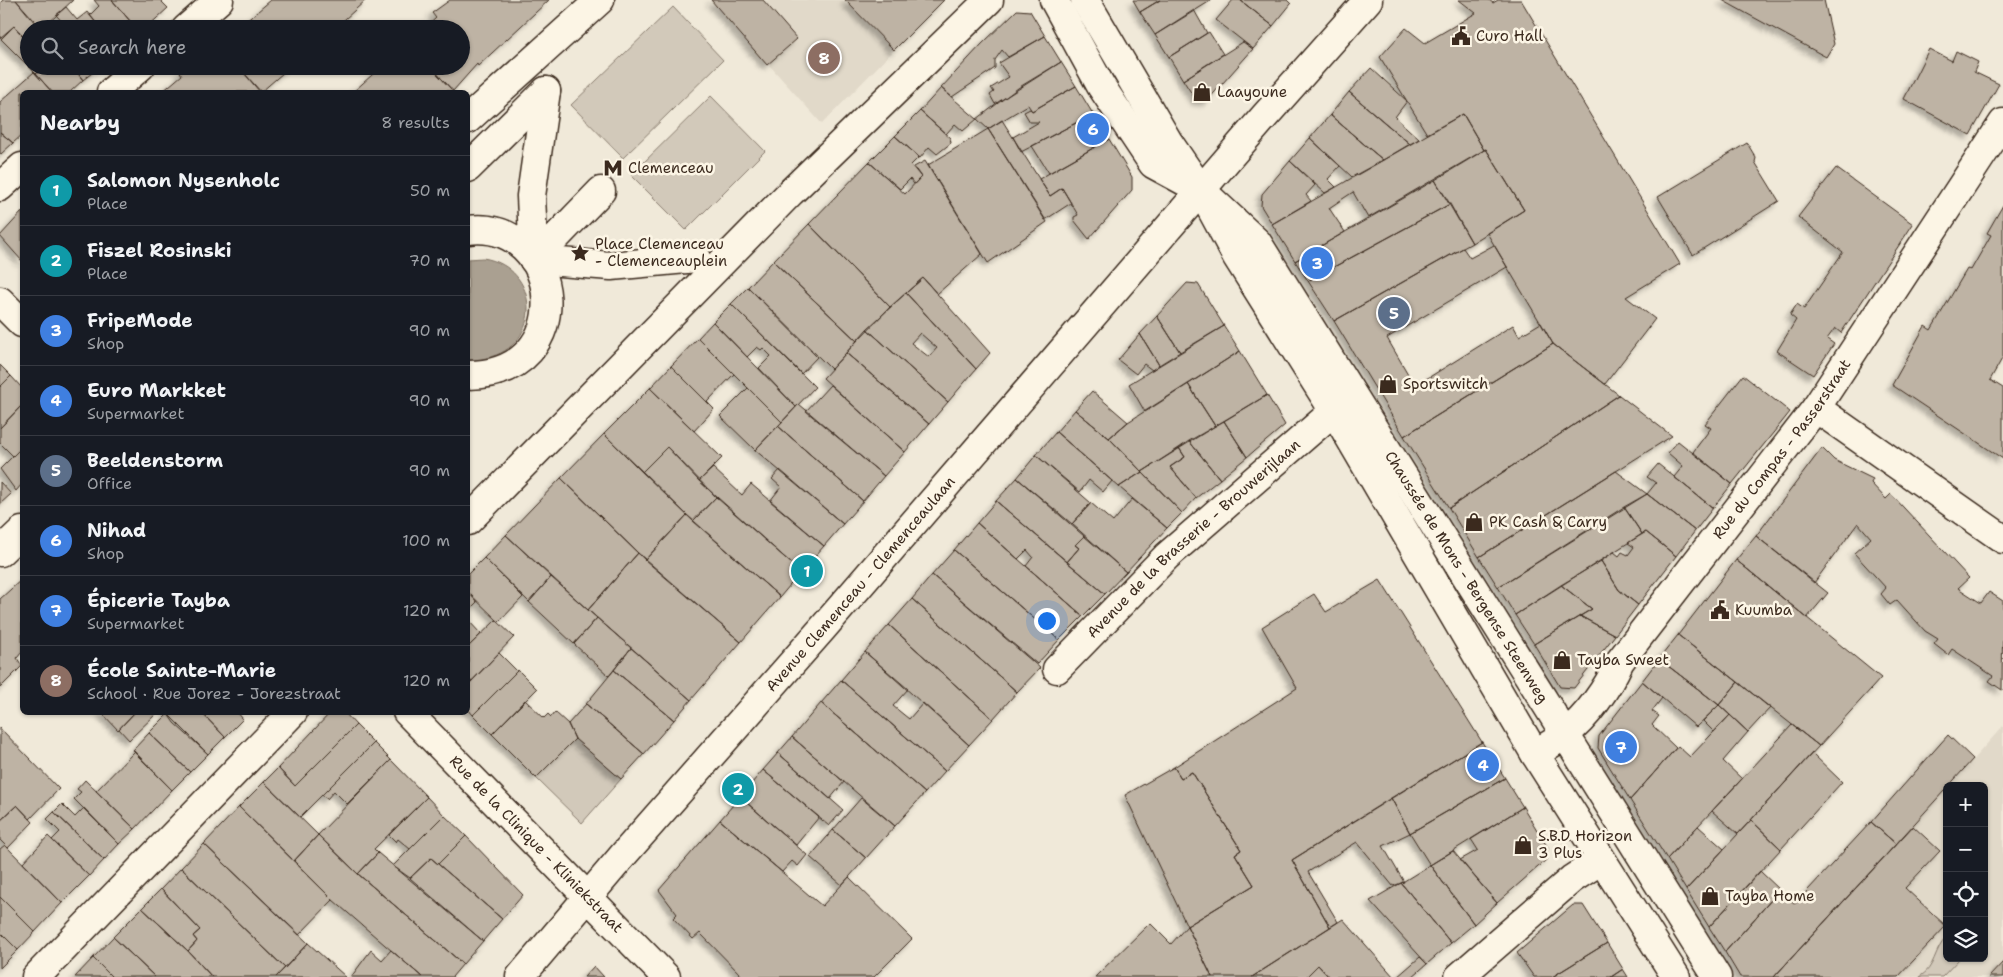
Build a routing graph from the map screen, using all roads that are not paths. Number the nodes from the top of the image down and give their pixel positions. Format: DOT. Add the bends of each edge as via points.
graph roads {
  1 [pos="600,0"];
  2 [pos="989,0"];
  3 [pos="1054,0"];
  4 [pos="1085,0"];
  5 [pos="1368,0"];
  6 [pos="209,3"];
  7 [pos="194,20"];
  8 [pos="131,75"];
  9 [pos="113,90"];
  10 [pos="470,117"];
  11 [pos="2002,128"];
  12 [pos="470,166"];
  13 [pos="20,170"];
  14 [pos="0,187"];
  15 [pos="1201,190"];
  16 [pos="601,191"];
  17 [pos="470,230"];
  18 [pos="697,258"];
  19 [pos="534,260"];
  20 [pos="0,301"];
  21 [pos="20,321"];
  22 [pos="470,375"];
  23 [pos="1816,408"];
  24 [pos="1334,411"];
  25 [pos="470,519"];
  26 [pos="20,533"];
  27 [pos="2003,539"];
  28 [pos="0,552"];
  29 [pos="1057,670"];
  30 [pos="290,715"];
  31 [pos="409,715"];
  32 [pos="1566,734"];
  33 [pos="1535,754"];
  34 [pos="1601,860"];
  35 [pos="588,896"];
  36 [pos="36,977"];
  37 [pos="520,977"];
  38 [pos="666,977"];
  39 [pos="1460,977"];
  40 [pos="1676,977"];
  41 [pos="1717,977"];
  1 -- 10 [label="street"];
  2 -- 25 [label="street" via="804,179"];
  3 -- 15 [label="street, Chaussée de Mons - Bergense Steenweg" via="1101,86 1153,164"];
  4 -- 15 [label="street, Chaussée de Mons - Bergense Steenweg"];
  5 -- 15 [label="street, Avenue Clemenceau - Clemenceaulaan"];
  6 -- 7 [label="street"];
  8 -- 9 [label="street"];
  11 -- 23 [label="street, Rue du Compas - Passerstraat"];
  12 -- 19 [label="street" via="546,91 531,196"];
  13 -- 14 [label="street"];
  15 -- 24 [label="street, Chaussée de Mons - Bergense Steenweg" via="1237,257"];
  15 -- 32 [label="street, Chaussée de Mons - Bergense Steenweg" via="1257,242"];
  15 -- 35 [label="street, Avenue Clemenceau - Clemenceaulaan"];
  16 -- 19 [label="street"];
  17 -- 19 [label="street" via="495,232 512,240"];
  18 -- 19 [label="street" via="611,266"];
  19 -- 22 [label="street" via="546,288 547,308 543,327 534,345 504,370"];
  20 -- 21 [label="street"];
  23 -- 27 [label="street"];
  23 -- 32 [label="street, Rue du Compas - Passerstraat" via="1620,661 1610,682"];
  24 -- 29 [label="street, Avenue de la Brasserie - Brouwerijlaan" via="1167,556"];
  24 -- 33 [label="street, Chaussée de Mons - Bergense Steenweg"];
  26 -- 28 [label="street"];
  30 -- 36 [label="street"];
  31 -- 35 [label="street, Rue de la Clinique - Kliniekstraat"];
  32 -- 33 [label="street, Rue du Compas - Passerstraat"];
  32 -- 41 [label="street, Chaussée de Mons - Bergense Steenweg"];
  33 -- 34 [label="street, Chaussée de Mons - Bergense Steenweg"];
  34 -- 39 [label="street" via="1572,879"];
  34 -- 40 [label="street, Chaussée de Mons - Bergense Steenweg"];
  35 -- 37 [label="street, Avenue Clemenceau - Clemenceaulaan"];
  35 -- 38 [label="street, Rue de la Clinique - Kliniekstraat"];
}
